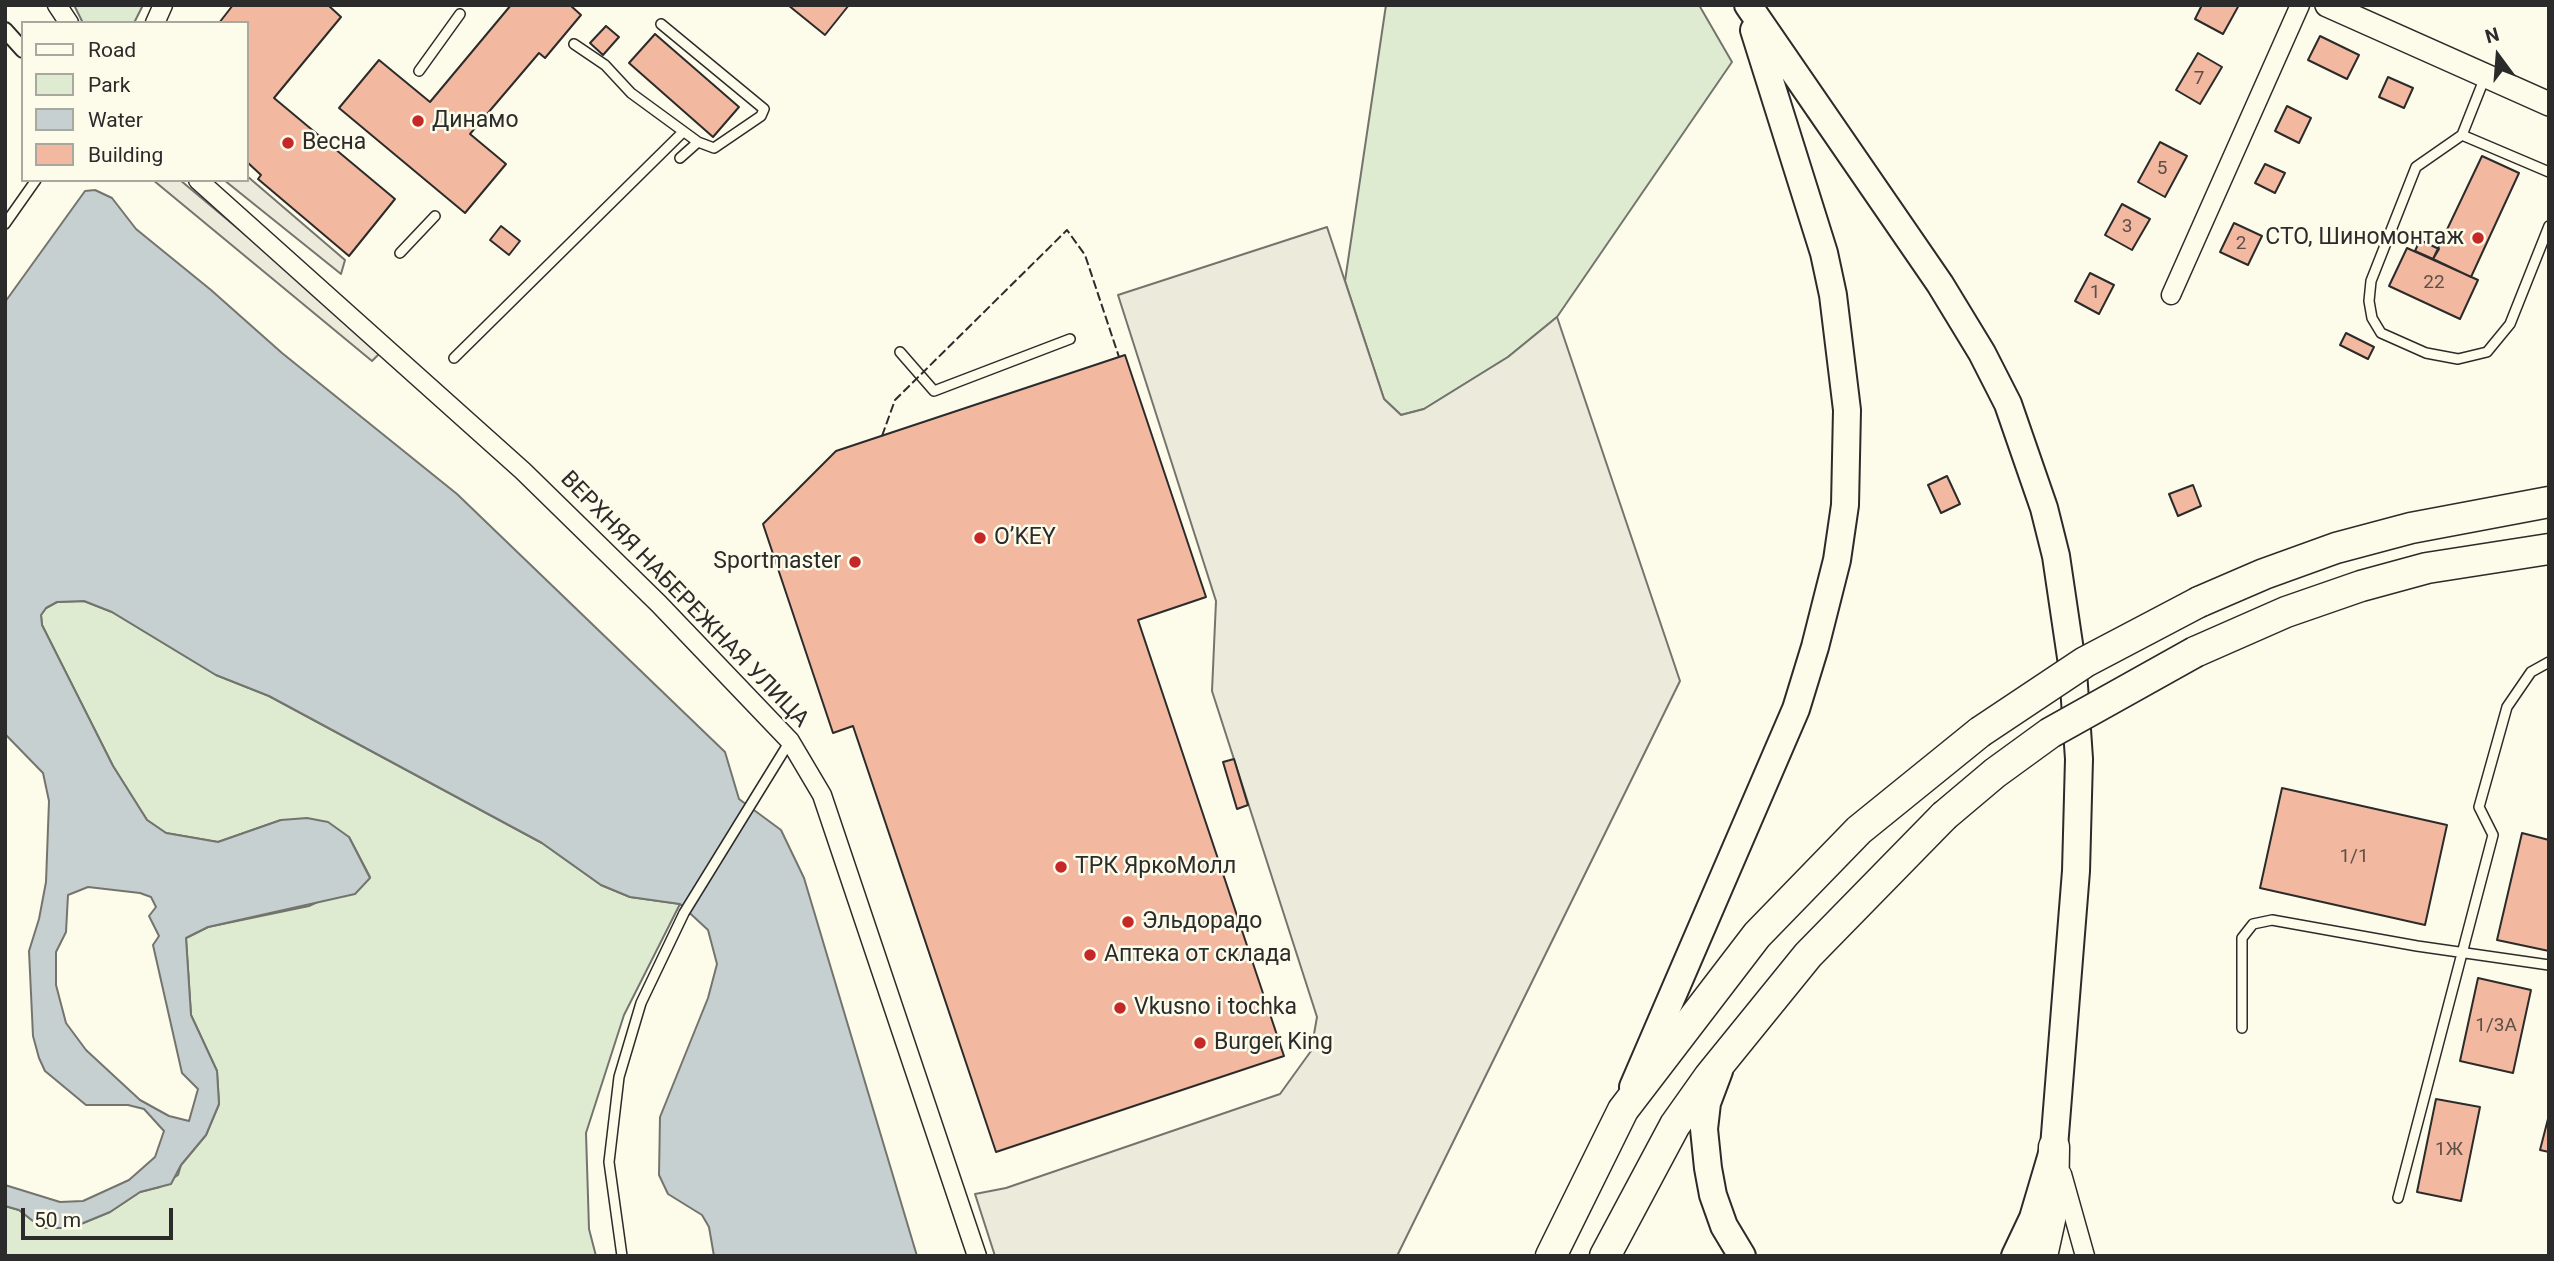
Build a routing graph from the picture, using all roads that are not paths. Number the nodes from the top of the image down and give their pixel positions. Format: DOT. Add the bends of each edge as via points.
graph roads {
  1 [pos="57,5"];
  2 [pos="163,5"];
  3 [pos="1747,5"];
  4 [pos="2300,5"];
  5 [pos="2327,5"];
  6 [pos="460,13"];
  7 [pos="68,21"];
  8 [pos="156,21"];
  9 [pos="661,24"];
  10 [pos="5,30"];
  11 [pos="574,44"];
  12 [pos="21,48"];
  13 [pos="419,71"];
  14 [pos="2486,76"];
  15 [pos="2549,104"];
  16 [pos="683,132"];
  17 [pos="2462,135"];
  18 [pos="698,142"];
  19 [pos="680,158"];
  20 [pos="2549,172"];
  21 [pos="35,182"];
  22 [pos="200,182"];
  23 [pos="435,216"];
  24 [pos="5,224"];
  25 [pos="2549,226"];
  26 [pos="400,253"];
  27 [pos="2171,295"];
  28 [pos="1070,339"];
  29 [pos="900,352"];
  30 [pos="454,358"];
  31 [pos="2549,502"];
  32 [pos="2549,549"];
  33 [pos="2549,662"];
  34 [pos="790,741"];
  35 [pos="2462,953"];
  36 [pos="2549,965"];
  37 [pos="2242,1028"];
  38 [pos="1724,1061"];
  39 [pos="1623,1110"];
  40 [pos="2054,1147"];
  41 [pos="2398,1198"];
  42 [pos="622,1256"];
  43 [pos="977,1256"];
  44 [pos="1552,1256"];
  45 [pos="1605,1256"];
  46 [pos="1742,1256"];
  47 [pos="2015,1256"];
  48 [pos="2042,1256"];
  49 [pos="2085,1256"];
  1 -- 7 [label="street"];
  2 -- 8 [label="street"];
  3 -- 39 [label="main road" via="1833,295 1847,410 1845,505 1837,560 1796,709"];
  3 -- 40 [label="main road" via="1940,284 1982,353 2008,404 2045,508 2067,629 2079,759 2076,872"];
  4 -- 27 [label="street"];
  5 -- 14 [label="street"];
  6 -- 13 [label="lane"];
  9 -- 18 [label="lane" via="764,109 761,116 714,148"];
  10 -- 12 [label="street"];
  11 -- 16 [label="lane"];
  14 -- 15 [label="street"];
  14 -- 17 [label="lane"];
  16 -- 18 [label="lane"];
  16 -- 30 [label="lane"];
  17 -- 20 [label="lane"];
  17 -- 25 [label="lane" via="2416,167 2371,281 2369,301 2381,333 2426,353 2458,359 2487,352 2510,324"];
  18 -- 19 [label="lane"];
  21 -- 24 [label="lane"];
  22 -- 34 [label="street, ВЕРХНЯЯ НАБЕРЕЖНАЯ УЛИЦА" via="523,471"];
  23 -- 26 [label="lane"];
  28 -- 29 [label="lane" via="934,391"];
  31 -- 39 [label="main road, bridge" via="2411,528 2336,548 2199,602 2085,662 1980,732 1859,830 1757,935"];
  32 -- 38 [label="main road, bridge" via="2427,568 2286,612 2195,652 2050,733 1944,816 1808,955"];
  33 -- 35 [label="lane" via="2531,672 2507,707 2479,807 2493,835"];
  34 -- 42 [label="lane" via="684,913 641,1003 619,1077 609,1163"];
  34 -- 43 [label="street, ВЕРХНЯЯ НАБЕРЕЖНАЯ УЛИЦА" via="821,795"];
  35 -- 36 [label="lane"];
  35 -- 37 [label="lane" via="2272,920 2253,924 2242,938"];
  35 -- 41 [label="lane"];
  38 -- 45 [label="main road" via="1675,1125"];
  38 -- 46 [label="main road" via="1707,1103 1704,1129 1708,1168 1724,1226"];
  39 -- 44 [label="main road"];
  40 -- 47 [label="main road"];
  40 -- 48 [label="main road" via="2053,1206"];
  40 -- 49 [label="street"];
}
